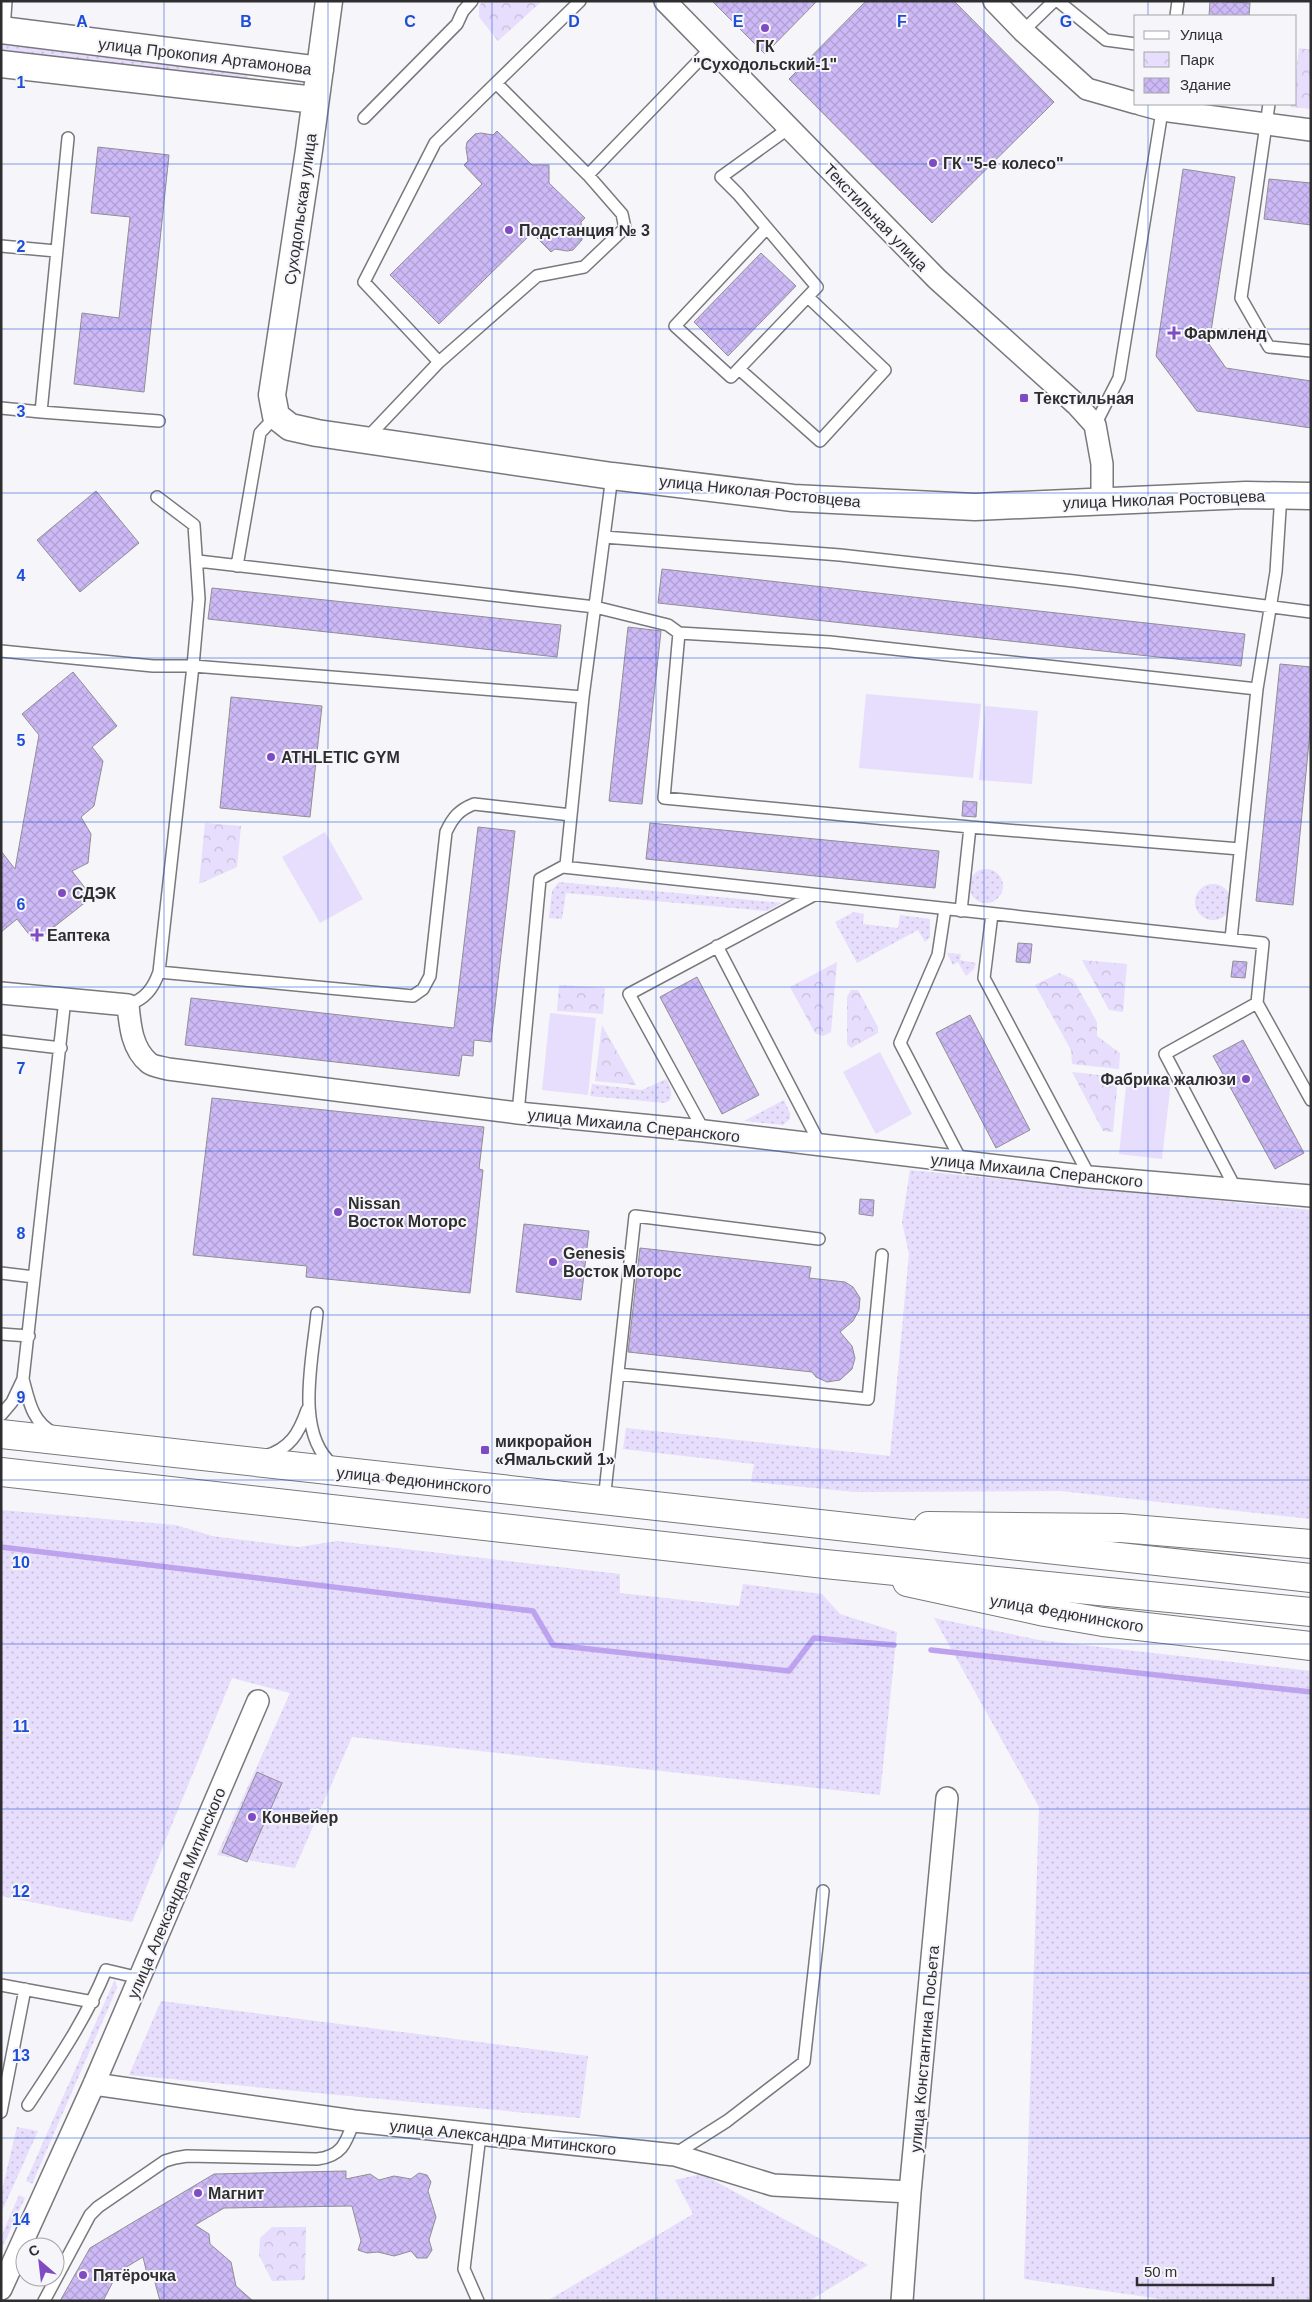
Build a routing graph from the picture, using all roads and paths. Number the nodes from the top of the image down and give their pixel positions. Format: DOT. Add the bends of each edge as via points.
graph roads {
  1 [pos="6,1"];
  2 [pos="328,1"];
  3 [pos="472,1"];
  4 [pos="580,1"];
  5 [pos="665,1"];
  6 [pos="994,1"];
  7 [pos="1054,1"];
  8 [pos="1058,1"];
  9 [pos="1178,1"];
  10 [pos="1176,15"];
  11 [pos="2,30"];
  12 [pos="1023,31"];
  13 [pos="1134,44"];
  14 [pos="711,48"];
  15 [pos="1,64"];
  16 [pos="320,70"];
  17 [pos="496,82"];
  18 [pos="316,100"];
  19 [pos="1134,102"];
  20 [pos="1148,105"];
  21 [pos="1269,105"];
  22 [pos="1163,107"];
  23 [pos="364,118"];
  24 [pos="1266,125"];
  25 [pos="789,128"];
  26 [pos="1311,130"];
  27 [pos="68,138"];
  28 [pos="588,175"];
  29 [pos="767,228"];
  30 [pos="1,246"];
  31 [pos="56,251"];
  32 [pos="808,297"];
  33 [pos="1311,351"];
  34 [pos="439,362"];
  35 [pos="739,368"];
  36 [pos="1,408"];
  37 [pos="41,412"];
  38 [pos="276,416"];
  39 [pos="159,421"];
  40 [pos="1095,424"];
  41 [pos="366,439"];
  42 [pos="612,476"];
  43 [pos="1281,494"];
  44 [pos="1311,496"];
  45 [pos="157,497"];
  46 [pos="1102,501"];
  47 [pos="604,537"];
  48 [pos="198,562"];
  49 [pos="237,566"];
  50 [pos="595,607"];
  51 [pos="1270,608"];
  52 [pos="1311,612"];
  53 [pos="679,633"];
  54 [pos="1,651"];
  55 [pos="193,666"];
  56 [pos="1256,689"];
  57 [pos="583,697"];
  58 [pos="571,815"];
  59 [pos="970,827"];
  60 [pos="1240,849"];
  61 [pos="563,867"];
  62 [pos="814,895"];
  63 [pos="946,909"];
  64 [pos="961,911"];
  65 [pos="992,914"];
  66 [pos="1231,939"];
  67 [pos="717,946"];
  68 [pos="159,972"];
  69 [pos="1,993"];
  70 [pos="65,999"];
  71 [pos="1257,1003"];
  72 [pos="128,1005"];
  73 [pos="1,1041"];
  74 [pos="61,1048"];
  75 [pos="1311,1100"];
  76 [pos="518,1113"];
  77 [pos="704,1131"];
  78 [pos="821,1146"];
  79 [pos="962,1162"];
  80 [pos="1090,1177"];
  81 [pos="1237,1191"];
  82 [pos="1311,1196"];
  83 [pos="819,1239"];
  84 [pos="882,1254"];
  85 [pos="1,1273"];
  86 [pos="34,1277"];
  87 [pos="317,1313"];
  88 [pos="1,1334"];
  89 [pos="29,1336"];
  90 [pos="618,1374"];
  91 [pos="23,1378"];
  92 [pos="309,1406"];
  93 [pos="1,1415"];
  94 [pos="1,1434"];
  95 [pos="70,1442"];
  96 [pos="239,1460"];
  97 [pos="1,1472"];
  98 [pos="345,1473"];
  99 [pos="604,1501"];
  100 [pos="827,1525"];
  101 [pos="1311,1544"];
  102 [pos="825,1564"];
  103 [pos="1311,1578"];
  104 [pos="1311,1612"];
  105 [pos="1311,1646"];
  106 [pos="258,1701"];
  107 [pos="947,1798"];
  108 [pos="823,1891"];
  109 [pos="140,1978"];
  110 [pos="1,1985"];
  111 [pos="25,1989"];
  112 [pos="93,2002"];
  113 [pos="94,2084"];
  114 [pos="28,2105"];
  115 [pos="1,2112"];
  116 [pos="354,2121"];
  117 [pos="480,2135"];
  118 [pos="675,2155"];
  119 [pos="910,2192"];
  120 [pos="3,2280"];
  121 [pos="44,2301"];
  122 [pos="478,2301"];
  123 [pos="902,2301"];
  1 -- 11 [label="lane"];
  2 -- 16 [label="street, Суходольская улица"];
  3 -- 23 [label="lane" via="457,24"];
  4 -- 17 [label="lane"];
  5 -- 14 [label="street, Текстильная улица"];
  6 -- 12 [label="street"];
  7 -- 12 [label="lane"];
  8 -- 13 [label="lane" via="1106,40"];
  9 -- 10 [label="lane"];
  11 -- 16 [label="street, улица Прокопия Артамонова"];
  12 -- 19 [label="street" via="1087,89"];
  14 -- 25 [label="street, Текстильная улица"];
  14 -- 28 [label="lane"];
  15 -- 18 [label="street, улица Прокопия Артамонова"];
  16 -- 18 [label="street, Суходольская улица"];
  17 -- 28 [label="lane"];
  17 -- 34 [label="lane" via="435,143 364,282"];
  18 -- 38 [label="street, Суходольская улица" via="272,396"];
  20 -- 22 [label="street"];
  21 -- 24 [label="lane"];
  22 -- 24 [label="street"];
  22 -- 40 [label="lane" via="1119,378"];
  24 -- 26 [label="street"];
  24 -- 33 [label="lane" via="1241,298 1269,347"];
  25 -- 29 [label="lane" via="721,177"];
  25 -- 40 [label="street, Текстильная улица" via="937,279"];
  27 -- 31 [label="lane"];
  28 -- 34 [label="lane" via="622,214 625,228 584,267 537,276"];
  29 -- 32 [label="lane" via="817,288"];
  29 -- 35 [label="lane" via="675,326 731,377"];
  30 -- 31 [label="lane"];
  31 -- 37 [label="lane"];
  32 -- 35 [label="lane"];
  32 -- 35 [label="lane" via="884,370 820,441"];
  34 -- 41 [label="lane"];
  36 -- 37 [label="lane"];
  37 -- 39 [label="lane"];
  38 -- 41 [label="street, улица Николая Ростовцева" via="290,426"];
  38 -- 49 [label="lane" via="260,433"];
  40 -- 46 [label="street" via="1102,464"];
  41 -- 42 [label="street, улица Николая Ростовцева"];
  42 -- 46 [label="street, улица Николая Ростовцева" via="793,498 975,507"];
  42 -- 47 [label="lane"];
  43 -- 44 [label="street, улица Николая Ростовцева"];
  43 -- 46 [label="street, улица Николая Ростовцева"];
  43 -- 51 [label="lane" via="1276,572"];
  45 -- 48 [label="lane" via="194,525"];
  47 -- 50 [label="lane"];
  47 -- 51 [label="lane" via="840,555 1074,581"];
  48 -- 49 [label="lane"];
  48 -- 55 [label="lane"];
  49 -- 50 [label="lane"];
  50 -- 53 [label="lane" via="668,625"];
  50 -- 57 [label="lane"];
  51 -- 52 [label="lane"];
  51 -- 56 [label="lane"];
  53 -- 56 [label="lane" via="830,642"];
  53 -- 59 [label="lane" via="664,798"];
  54 -- 55 [label="lane" via="153,666"];
  55 -- 57 [label="lane"];
  55 -- 68 [label="lane"];
  56 -- 60 [label="lane"];
  57 -- 58 [label="lane"];
  58 -- 61 [label="lane" via="566,865"];
  58 -- 68 [label="lane" via="474,804 452,818 446,832 430,976 423,989 413,996"];
  59 -- 60 [label="lane"];
  59 -- 64 [label="lane"];
  60 -- 66 [label="lane"];
  61 -- 62 [label="lane"];
  61 -- 76 [label="lane" via="540,879"];
  62 -- 63 [label="lane"];
  62 -- 67 [label="lane"];
  63 -- 64 [label="lane"];
  63 -- 79 [label="lane" via="938,955 900,1043"];
  64 -- 65 [label="lane"];
  65 -- 66 [label="lane"];
  65 -- 80 [label="lane" via="984,978"];
  66 -- 71 [label="lane" via="1263,943"];
  67 -- 77 [label="lane" via="629,994"];
  67 -- 78 [label="lane"];
  68 -- 72 [label="lane" via="147,994"];
  69 -- 70 [label="street"];
  70 -- 72 [label="street"];
  70 -- 74 [label="lane"];
  71 -- 75 [label="lane"];
  71 -- 81 [label="lane" via="1165,1054"];
  72 -- 76 [label="street, улица Михаила Сперанского" via="137,1049 150,1064 168,1069"];
  73 -- 74 [label="lane"];
  74 -- 86 [label="lane"];
  76 -- 77 [label="street, улица Михаила Сперанского"];
  77 -- 78 [label="street, улица Михаила Сперанского"];
  78 -- 79 [label="street, улица Михаила Сперанского"];
  79 -- 80 [label="street, улица Михаила Сперанского"];
  80 -- 81 [label="street, улица Михаила Сперанского"];
  81 -- 82 [label="street, улица Михаила Сперанского"];
  83 -- 90 [label="lane" via="635,1216"];
  84 -- 90 [label="lane" via="868,1399"];
  85 -- 86 [label="lane"];
  86 -- 89 [label="lane"];
  87 -- 92 [label="lane"];
  88 -- 89 [label="lane"];
  89 -- 91 [label="lane"];
  90 -- 99 [label="lane"];
  91 -- 93 [label="lane" via="12,1402"];
  91 -- 95 [label="lane" via="35,1417 46,1429"];
  92 -- 96 [label="lane" via="289,1445 277,1453"];
  92 -- 98 [label="lane" via="310,1424 318,1450"];
  94 -- 95 [label="main road, улица Федюнинского"];
  95 -- 96 [label="main road, улица Федюнинского"];
  96 -- 98 [label="main road, улица Федюнинского"];
  97 -- 102 [label="main road, улица Федюнинского"];
  98 -- 99 [label="main road, улица Федюнинского"];
  99 -- 100 [label="main road, улица Федюнинского"];
  100 -- 101 [label="main road, улица Федюнинского" via="1121,1528"];
  100 -- 103 [label="main road, улица Федюнинского"];
  102 -- 104 [label="main road, улица Федюнинского"];
  102 -- 105 [label="main road, улица Федюнинского" via="1103,1622"];
  106 -- 109 [label="street, улица Александра Митинского"];
  107 -- 119 [label="street, улица Константина Посьета"];
  108 -- 118 [label="lane" via="804,2062 727,2122"];
  109 -- 112 [label="lane" via="106,1970"];
  109 -- 113 [label="street, улица Александра Митинского"];
  110 -- 111 [label="lane"];
  111 -- 112 [label="lane"];
  111 -- 115 [label="lane"];
  112 -- 114 [label="lane"];
  113 -- 116 [label="street, улица Александра Митинского"];
  113 -- 120 [label="street, улица Александра Митинского"];
  116 -- 117 [label="street, улица Александра Митинского"];
  116 -- 121 [label="lane" via="347,2142 330,2157 187,2156 165,2161 90,2215"];
  117 -- 118 [label="street, улица Александра Митинского"];
  117 -- 122 [label="lane" via="464,2269"];
  118 -- 119 [label="street, улица Александра Митинского" via="773,2185"];
  119 -- 123 [label="street, улица Константина Посьета"];
}
